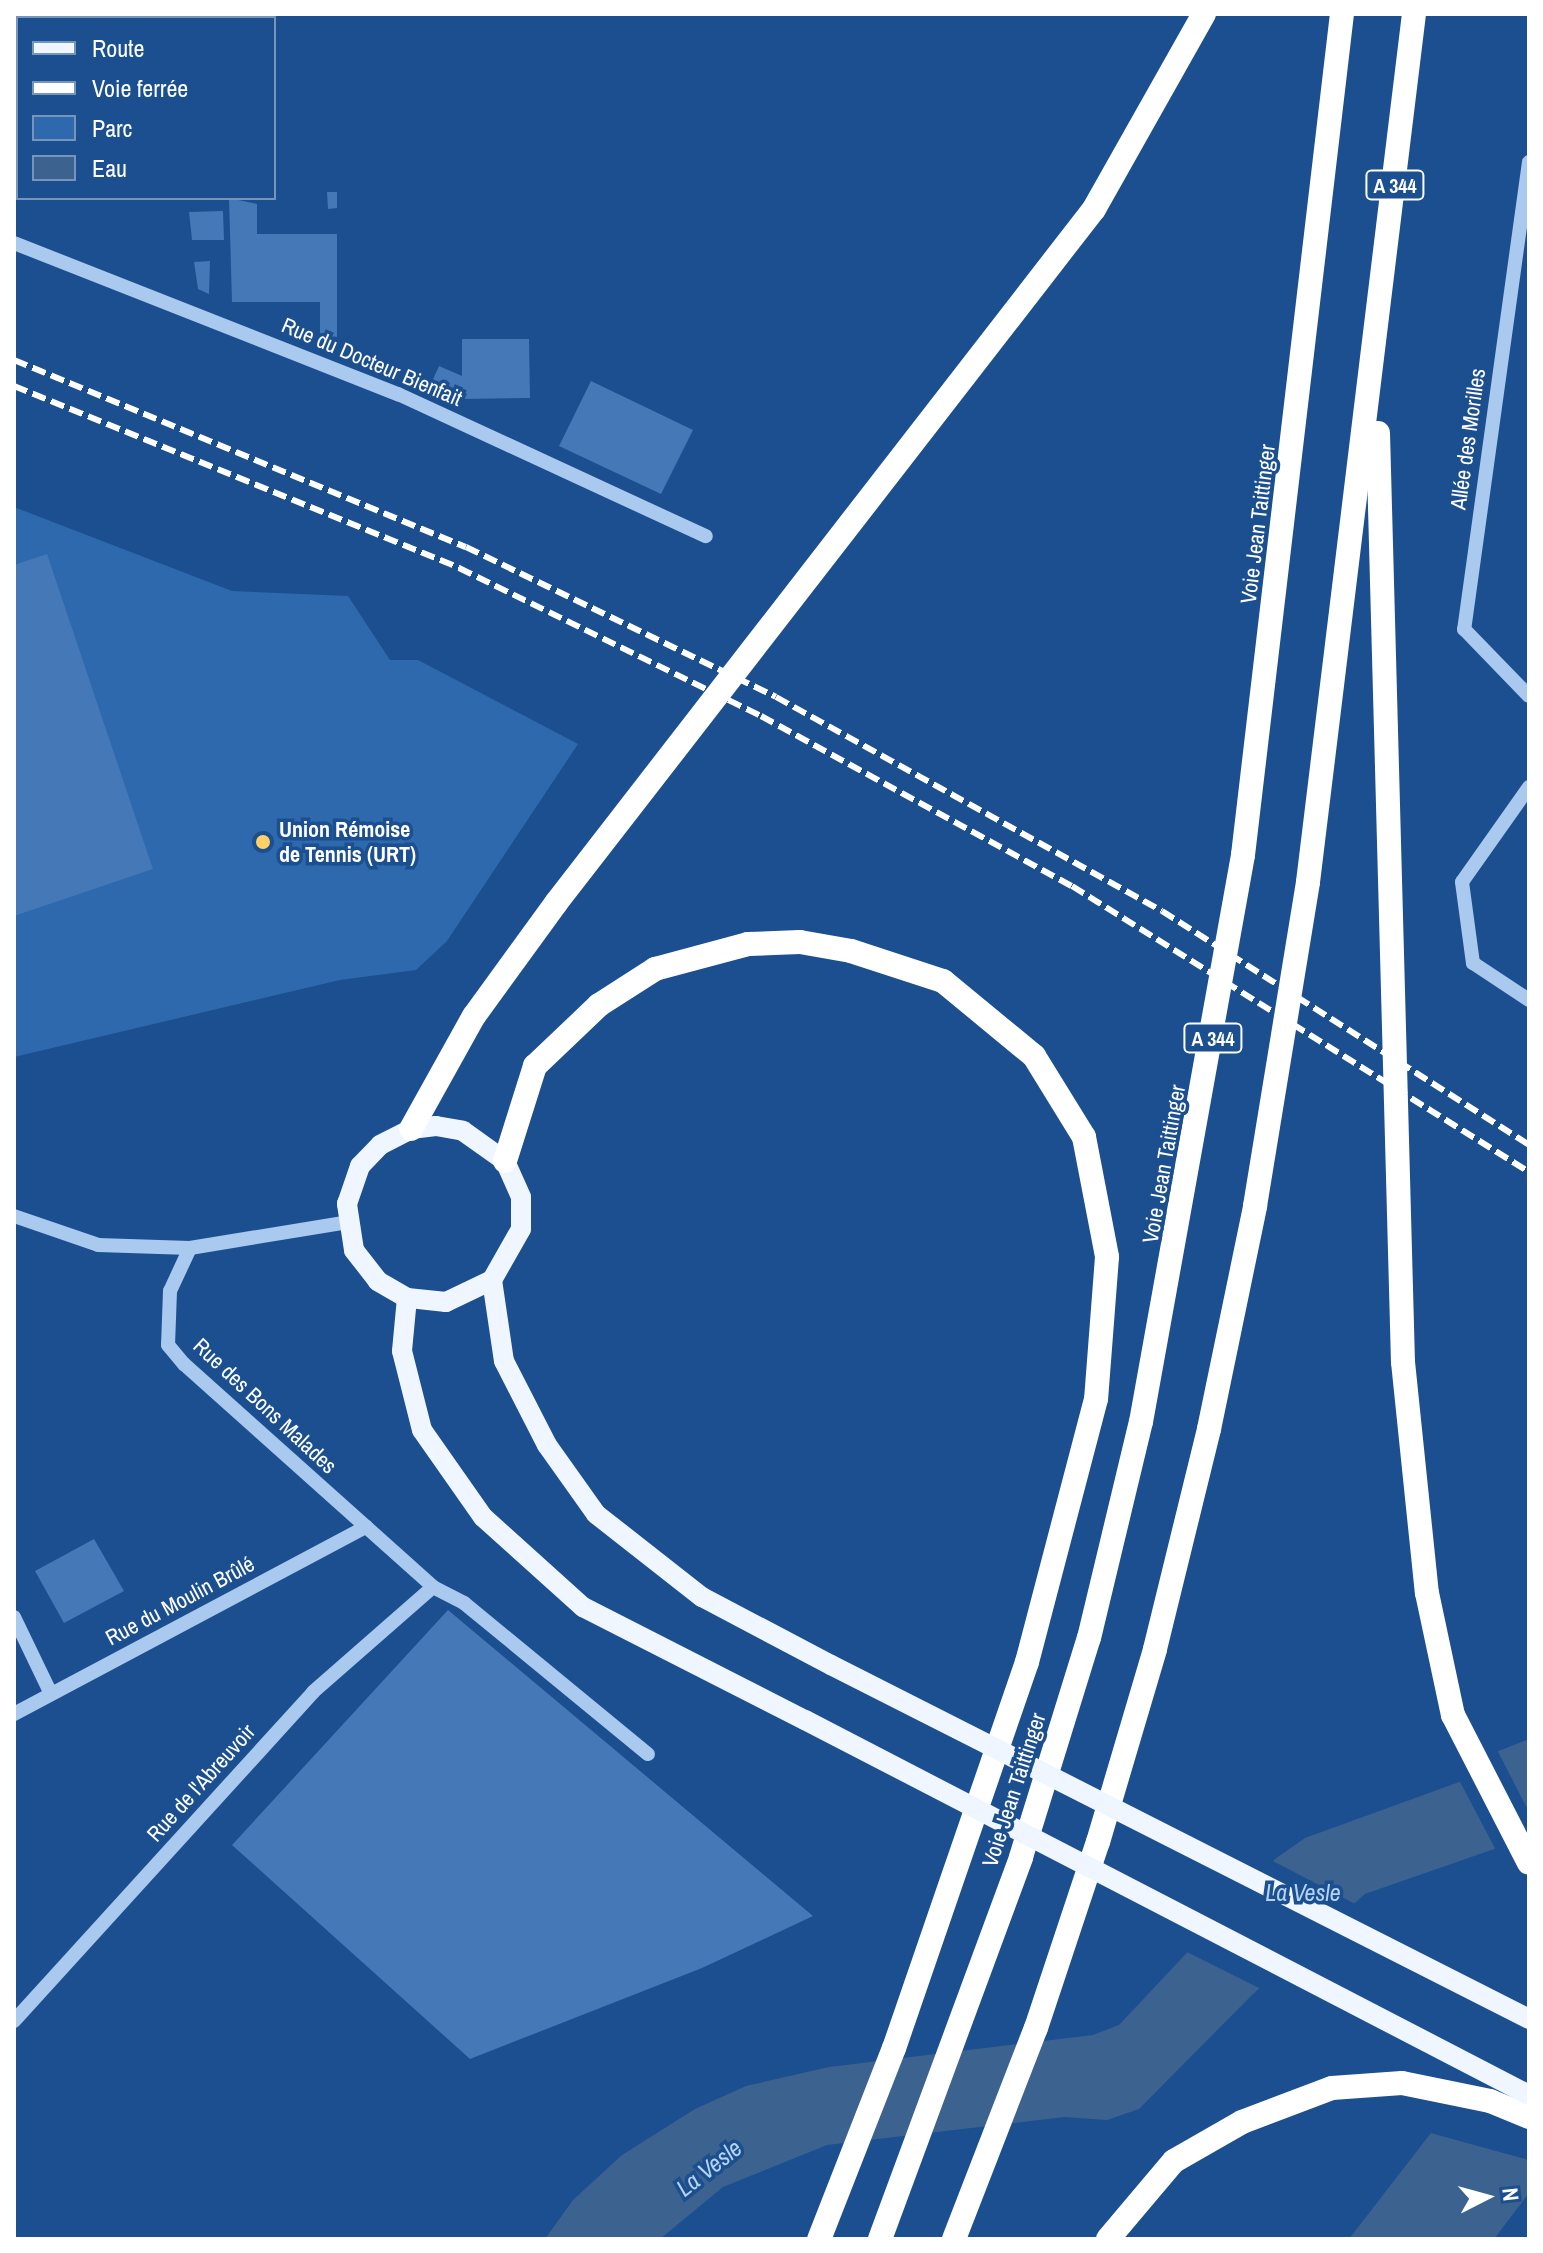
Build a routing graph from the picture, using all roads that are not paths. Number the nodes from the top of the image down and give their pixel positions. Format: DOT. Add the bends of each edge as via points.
graph roads {
  1 [pos="1204,14"];
  2 [pos="1342,14"];
  3 [pos="1414,14"];
  4 [pos="1529,162"];
  5 [pos="14,243"];
  6 [pos="1376,355"];
  7 [pos="706,536"];
  8 [pos="1529,696"];
  9 [pos="1529,787"];
  10 [pos="1529,1000"];
  11 [pos="411,1129"];
  12 [pos="505,1161"];
  13 [pos="14,1216"];
  14 [pos="348,1222"];
  15 [pos="190,1248"];
  16 [pos="492,1280"];
  17 [pos="407,1298"];
  18 [pos="366,1527"];
  19 [pos="433,1587"];
  20 [pos="14,1617"];
  21 [pos="51,1694"];
  22 [pos="14,1714"];
  23 [pos="648,1754"];
  24 [pos="1529,1863"];
  25 [pos="1529,2019"];
  26 [pos="14,2021"];
  27 [pos="1529,2095"];
  28 [pos="1529,2117"];
  29 [pos="819,2239"];
  30 [pos="880,2239"];
  31 [pos="954,2239"];
  32 [pos="1108,2239"];
  1 -- 11 [label="highway" via="1094,209 556,903 474,1016"];
  2 -- 30 [label="highway, Voie Jean Taittinger / A 344" via="1243,855 1189,1183 1141,1422 1089,1638 959,2036"];
  3 -- 6 [label="highway, A 344"];
  4 -- 8 [label="street, Allée des Morilles" via="1464,629"];
  5 -- 7 [label="street, Rue du Docteur Bienfait" via="398,394"];
  6 -- 24 [label="highway" via="1403,1362 1427,1593 1453,1715"];
  6 -- 31 [label="highway, A 344" via="1308,882 1243,1266 1155,1649 1036,2028"];
  9 -- 10 [label="street" via="1462,882 1473,963"];
  11 -- 12 [label="main road" via="463,1131"];
  11 -- 14 [label="main road" via="380,1145 360,1166 347,1204"];
  12 -- 16 [label="main road" via="521,1197 521,1229"];
  12 -- 29 [label="highway" via="535,1066 599,1005 655,969 761,943 851,951 943,981 1034,1056 1084,1137 1107,1257 1096,1399 1027,1662 894,2048"];
  13 -- 15 [label="street" via="98,1245"];
  14 -- 15 [label="street"];
  14 -- 17 [label="main road" via="354,1250 378,1281"];
  15 -- 18 [label="street, Rue des Bons Malades" via="170,1291 168,1345"];
  16 -- 17 [label="main road" via="446,1302"];
  16 -- 25 [label="main road, bridge" via="504,1361 547,1445 596,1514 702,1597"];
  17 -- 27 [label="main road, bridge" via="402,1351 422,1430 483,1517 583,1607"];
  18 -- 19 [label="street"];
  18 -- 21 [label="street, Rue du Moulin Brûlé"];
  19 -- 23 [label="street" via="464,1603"];
  19 -- 26 [label="street, Rue de l'Abreuvoir" via="313,1692"];
  20 -- 21 [label="street"];
  21 -- 22 [label="street, Rue du Moulin Brûlé"];
  28 -- 32 [label="highway" via="1490,2101 1402,2083 1332,2088 1242,2122 1174,2161"];
}
